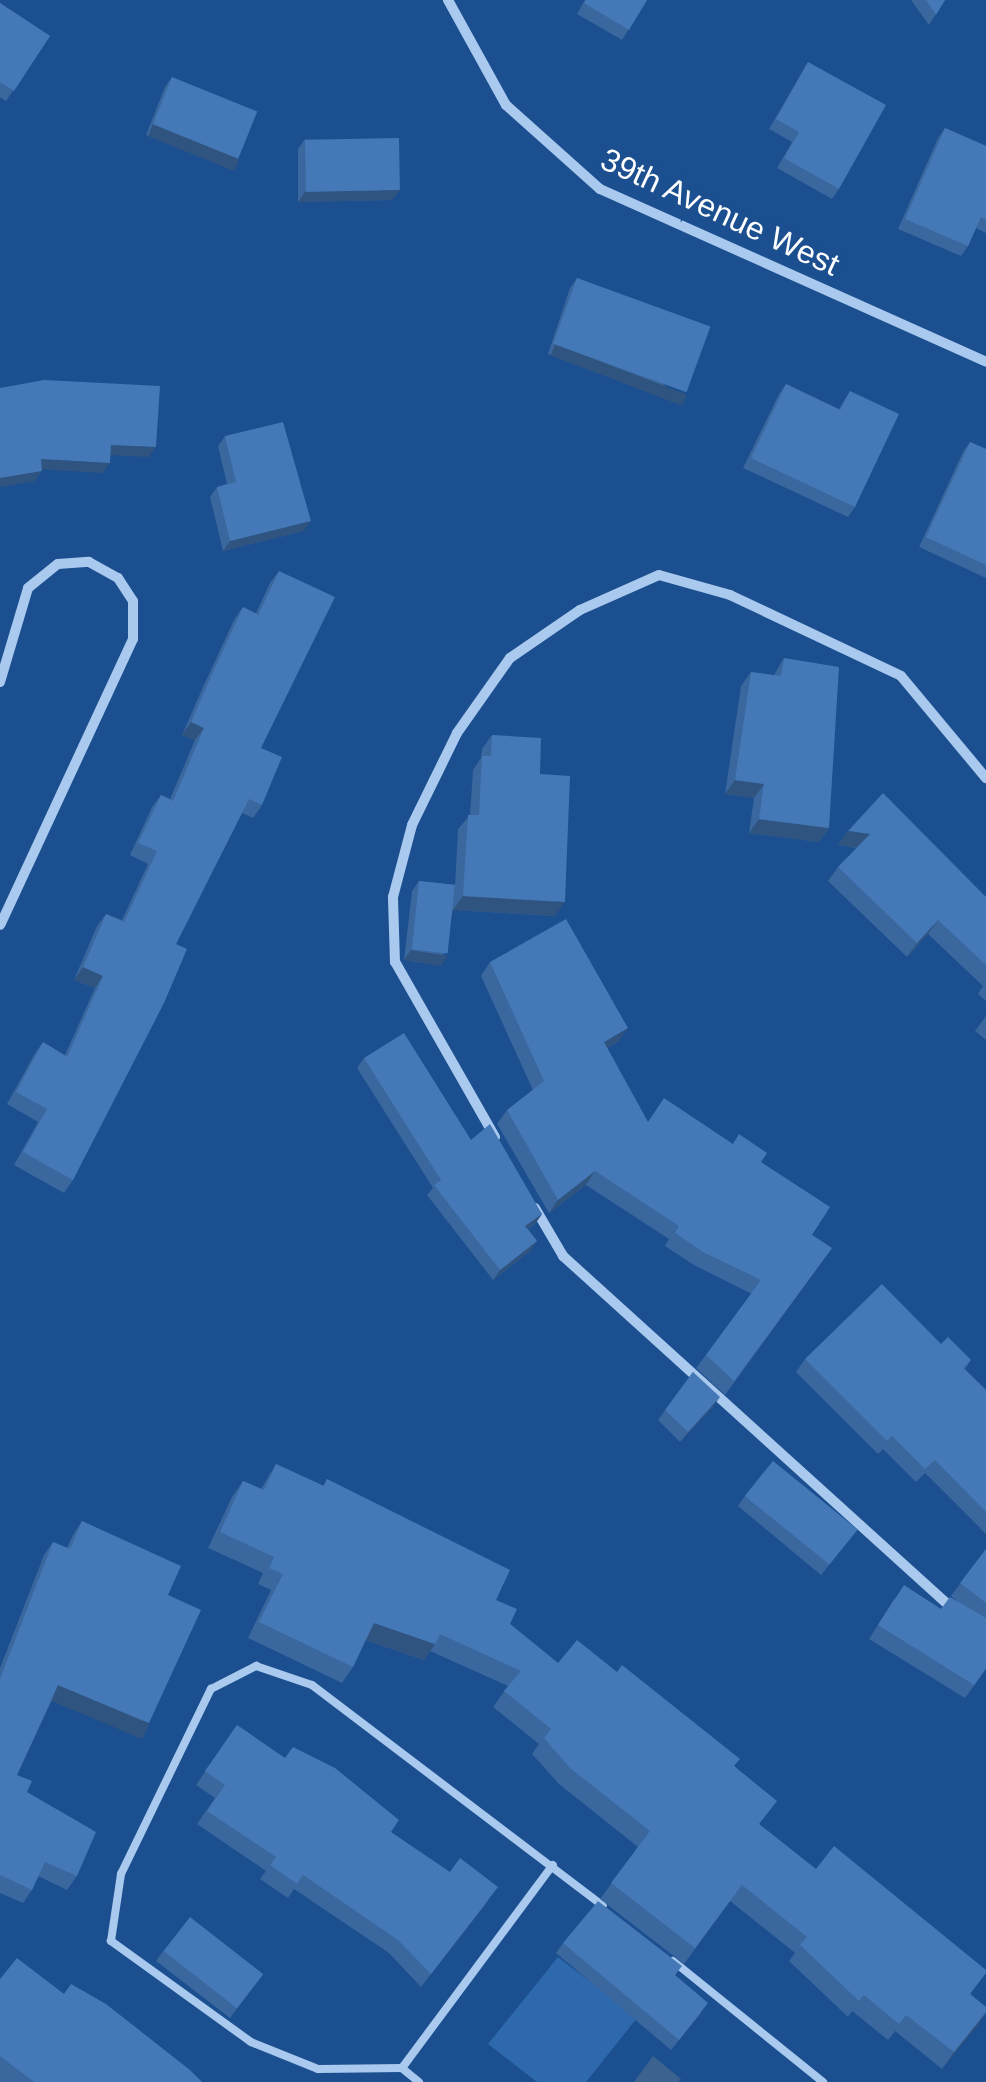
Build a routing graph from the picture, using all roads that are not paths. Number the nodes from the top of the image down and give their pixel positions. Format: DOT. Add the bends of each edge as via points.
graph roads {
  1 [pos="448,0"];
  2 [pos="986,362"];
  3 [pos="0,682"];
  4 [pos="986,778"];
  5 [pos="0,925"];
  6 [pos="504,1152"];
  7 [pos="523,1187"];
  8 [pos="971,1623"];
  9 [pos="552,1865"];
  10 [pos="613,1914"];
  11 [pos="658,1950"];
  12 [pos="402,2068"];
  13 [pos="419,2082"];
  14 [pos="824,2082"];
  1 -- 2 [label="street, 39th Avenue West" via="506,106 600,189"];
  3 -- 5 [label="street" via="28,588 58,564 89,562 118,578 134,601 133,639"];
  4 -- 6 [label="street" via="902,676 730,595 659,575 580,610 510,658 412,825 393,898 395,962"];
  7 -- 8 [label="street" via="563,1256 881,1552"];
  9 -- 10 [label="lane"];
  9 -- 12 [label="lane"];
  9 -- 12 [label="lane" via="312,1685 256,1666 211,1689 121,1874 110,1941 250,2042 318,2069"];
  11 -- 14 [label="lane"];
  12 -- 13 [label="lane"];
}
